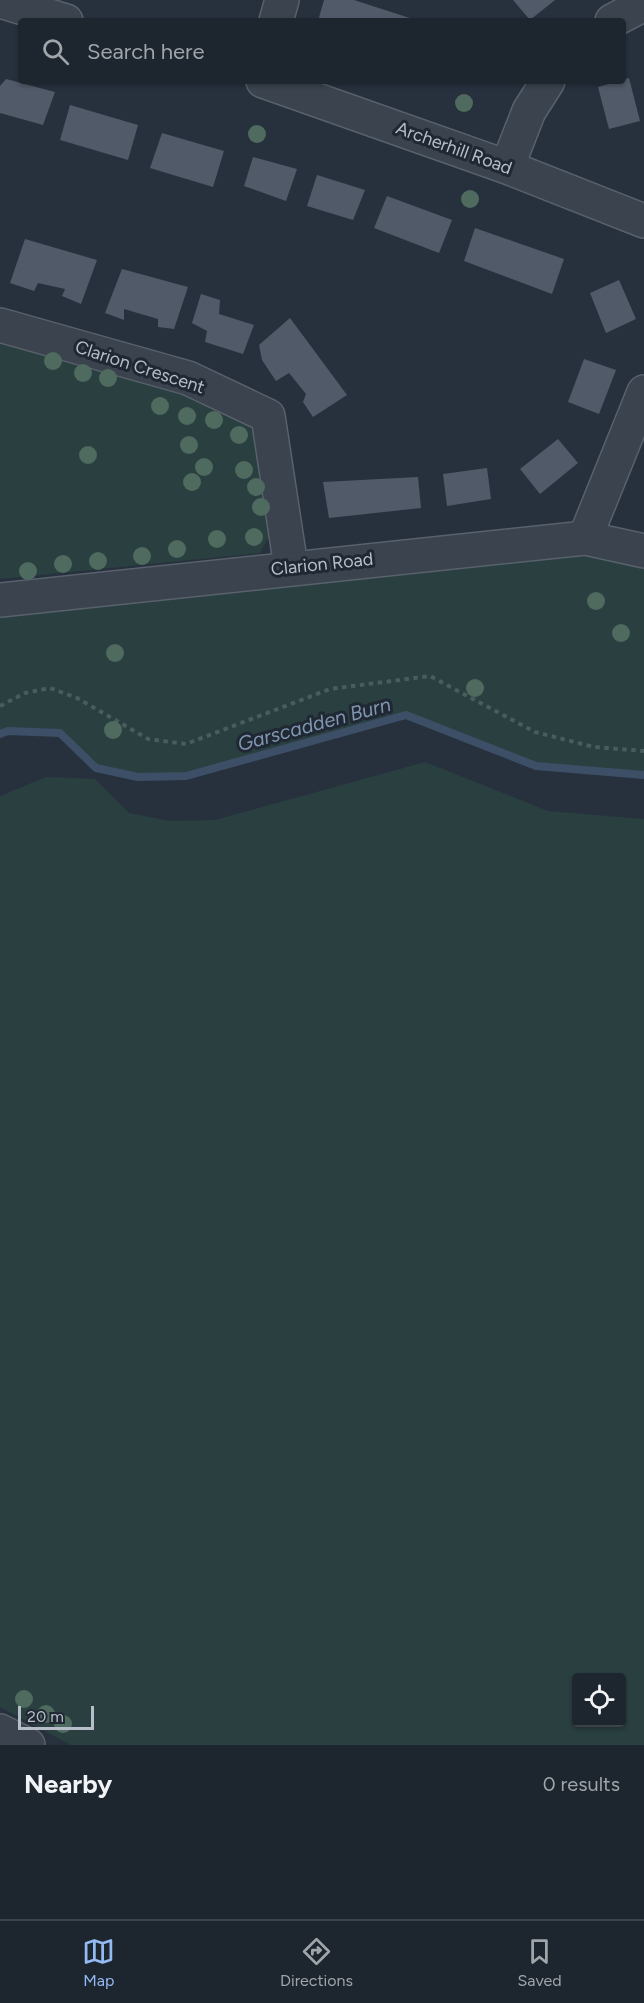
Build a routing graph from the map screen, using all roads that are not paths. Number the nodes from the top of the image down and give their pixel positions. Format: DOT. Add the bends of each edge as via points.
graph roads {
  1 [pos="282,0"];
  2 [pos="0,1"];
  3 [pos="644,4"];
  4 [pos="56,18"];
  5 [pos="277,18"];
  6 [pos="618,18"];
  7 [pos="272,84"];
  8 [pos="546,84"];
  9 [pos="507,167"];
  10 [pos="640,210"];
  11 [pos="0,325"];
  12 [pos="644,392"];
  13 [pos="585,538"];
  14 [pos="644,551"];
  15 [pos="291,567"];
  16 [pos="0,600"];
  17 [pos="0,1731"];
  18 [pos="28,1745"];
  1 -- 5 [label="street"];
  2 -- 4 [label="street"];
  3 -- 6 [label="street"];
  7 -- 9 [label="street, Archerhill Road"];
  8 -- 9 [label="street" via="529,111"];
  9 -- 10 [label="street, Archerhill Road"];
  11 -- 15 [label="street, Clarion Crescent" via="188,378 268,416"];
  12 -- 13 [label="street"];
  13 -- 14 [label="street, Clarion Road"];
  13 -- 15 [label="street, Clarion Road"];
  15 -- 16 [label="street, Clarion Road"];
  17 -- 18 [label="street"];
}
